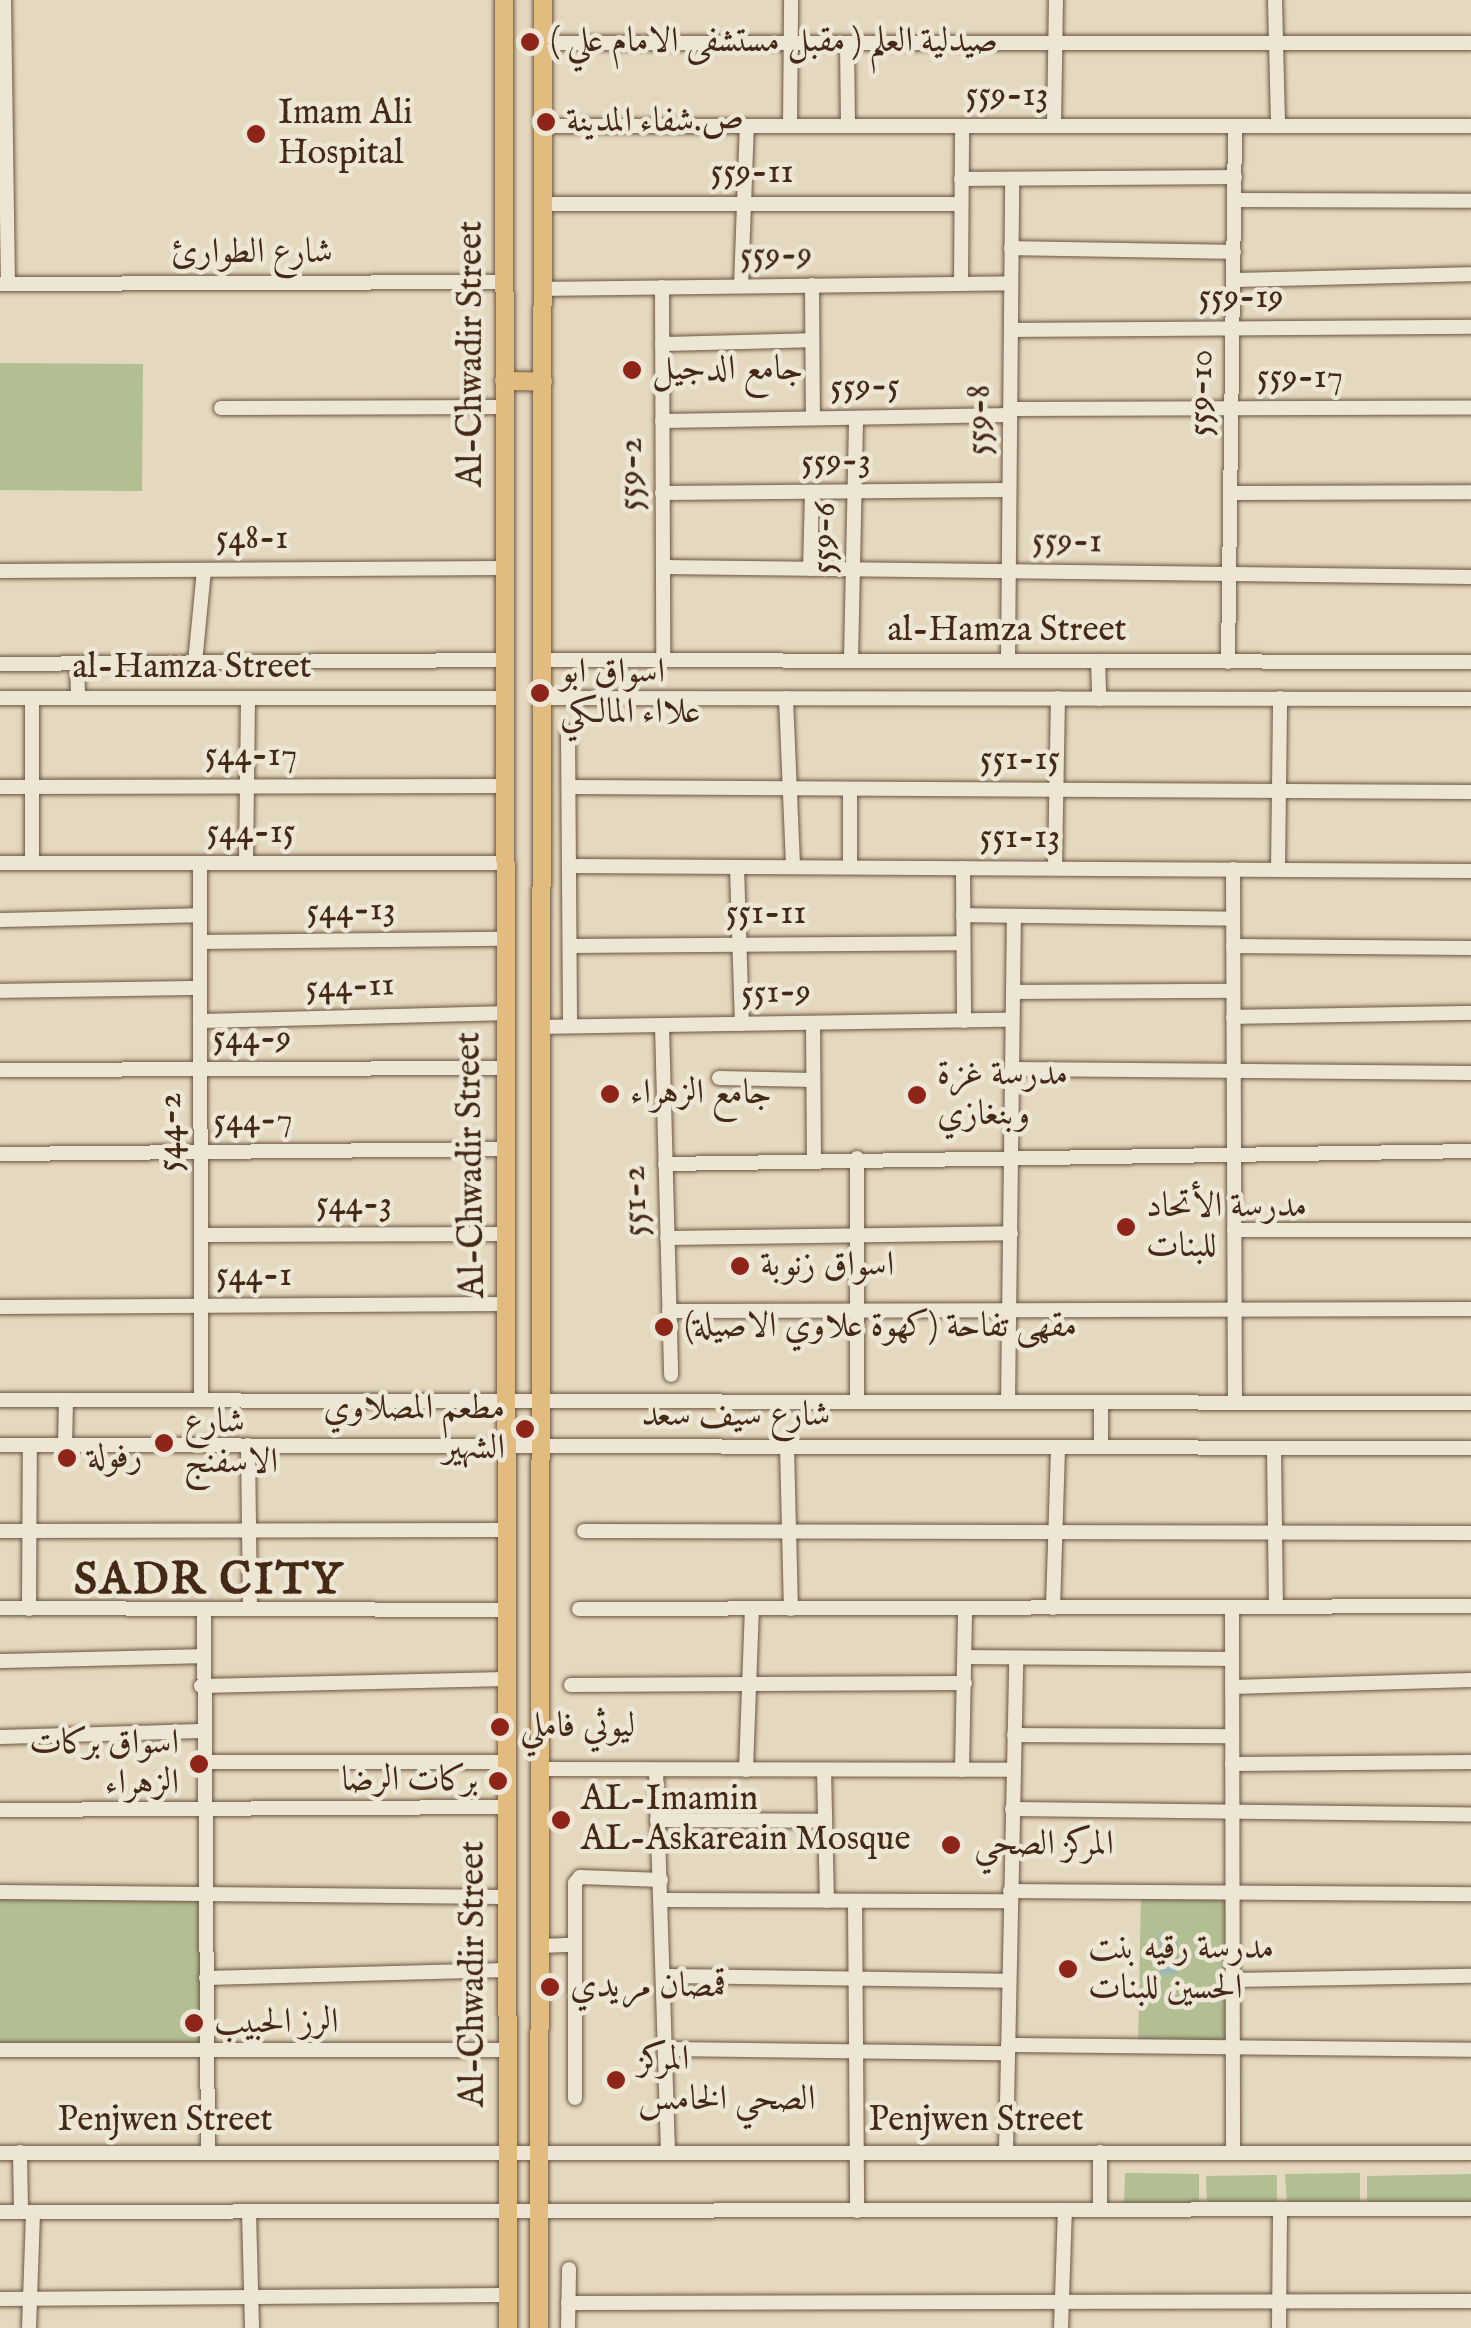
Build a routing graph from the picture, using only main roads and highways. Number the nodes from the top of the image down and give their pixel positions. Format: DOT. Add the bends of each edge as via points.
graph roads {
  1 [pos="504,0"];
  2 [pos="544,1"];
  3 [pos="504,382"];
  4 [pos="543,382"];
  5 [pos="508,2328"];
  6 [pos="540,2328"];
  1 -- 3 [label="main road, Al-Chwadir Street"];
  2 -- 4 [label="main road, Al-Chwadir Street"];
  3 -- 4 [label="main road"];
  3 -- 5 [label="main road, Al-Chwadir Street"];
  4 -- 6 [label="main road, Al-Chwadir Street"];
}
